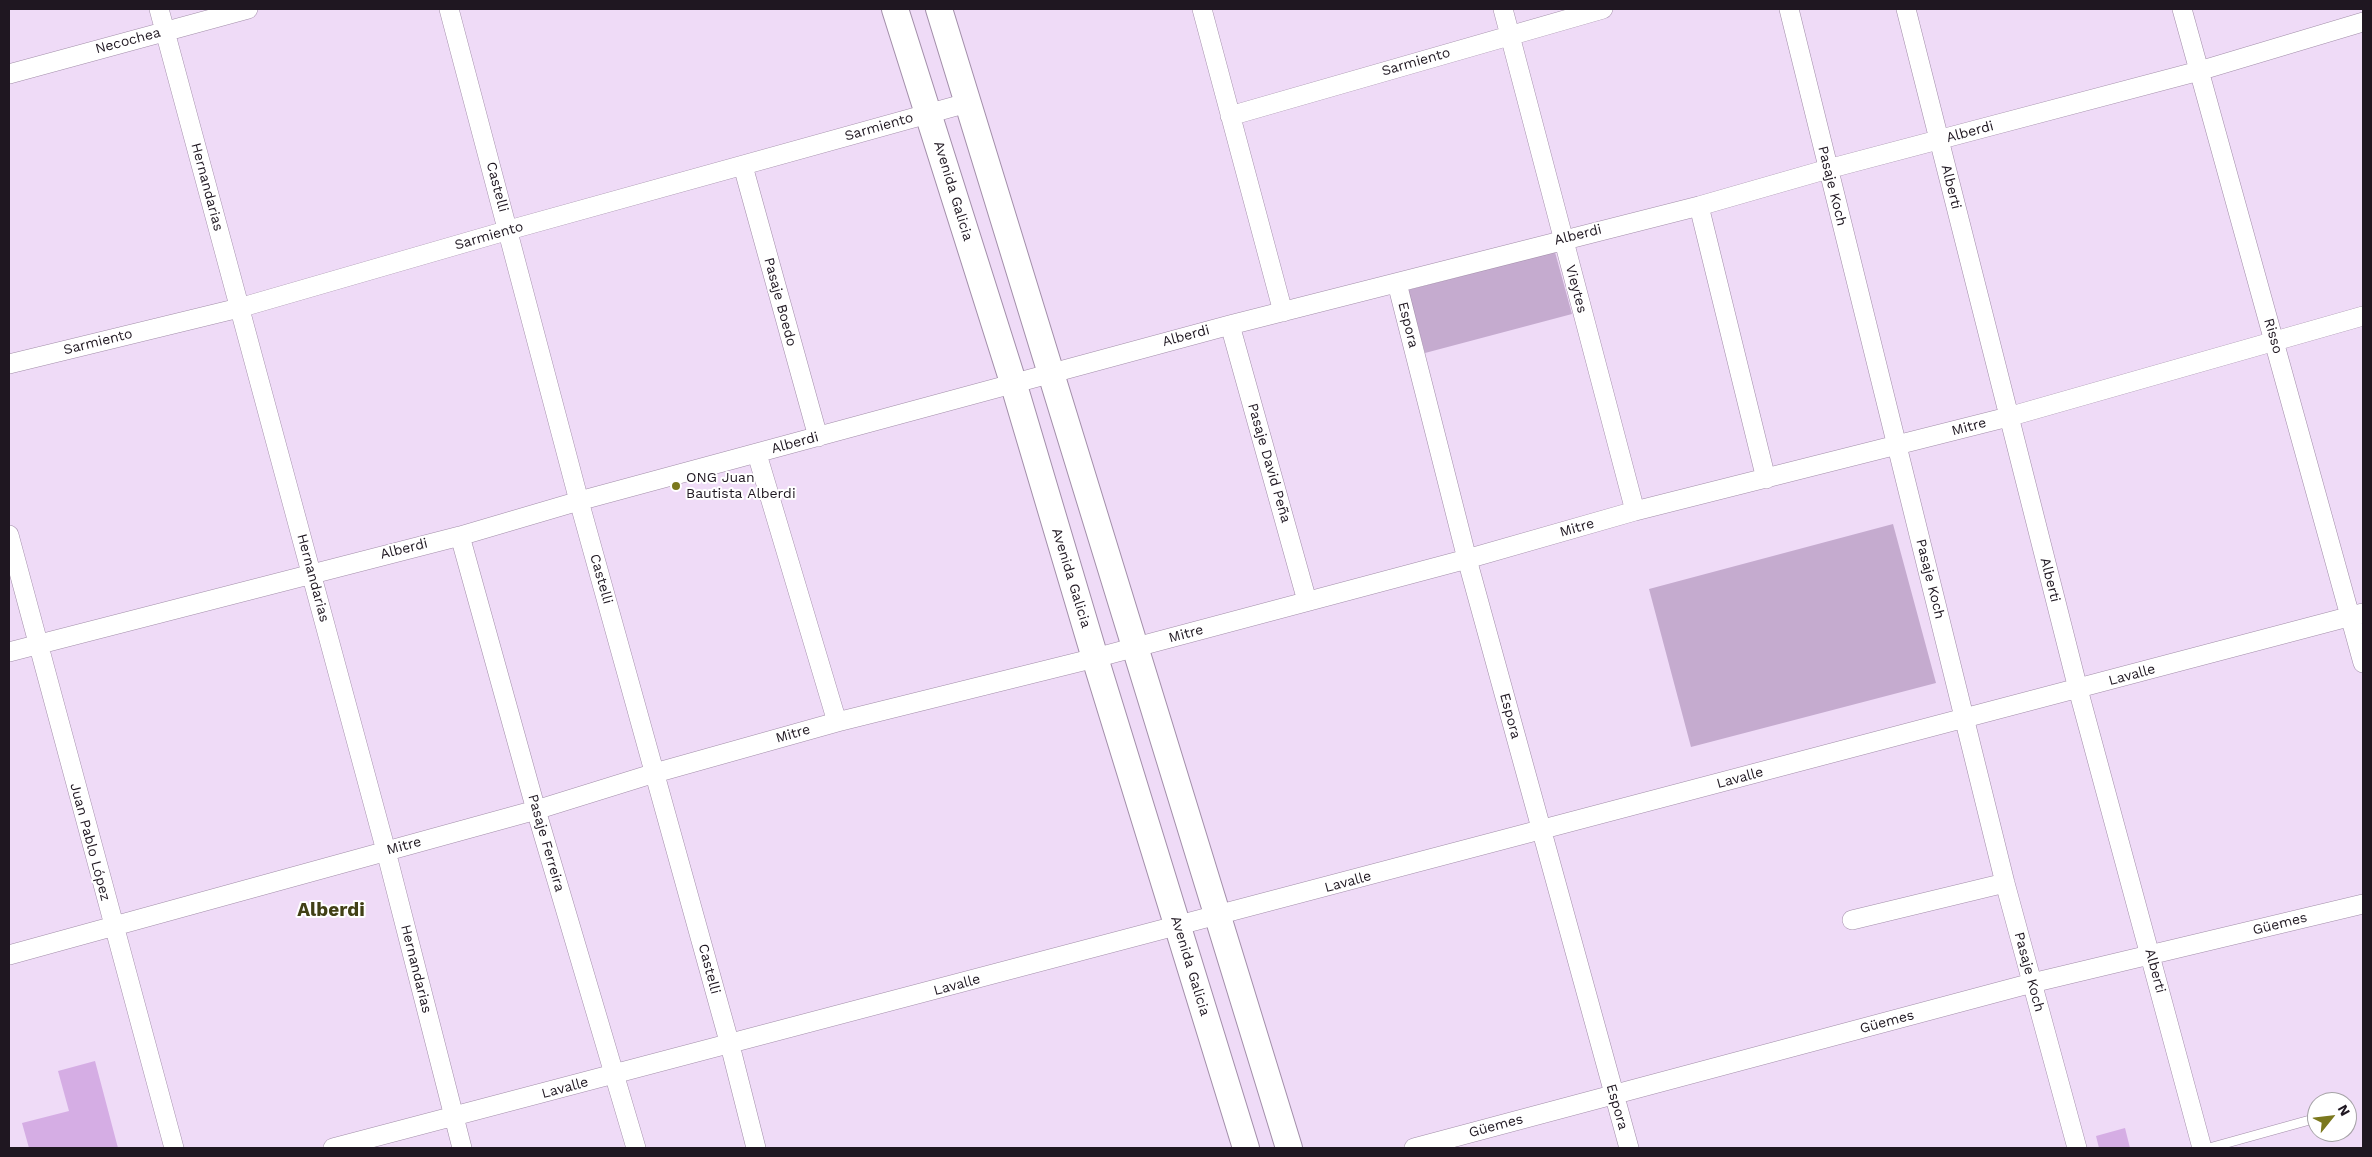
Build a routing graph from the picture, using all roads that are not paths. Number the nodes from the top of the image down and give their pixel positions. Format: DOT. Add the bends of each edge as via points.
graph roads {
  1 [pos="159,9"];
  2 [pos="248,9"];
  3 [pos="449,9"];
  4 [pos="895,9"];
  5 [pos="939,9"];
  6 [pos="1202,9"];
  7 [pos="1503,9"];
  8 [pos="1603,9"];
  9 [pos="1789,9"];
  10 [pos="1906,9"];
  11 [pos="2182,9"];
  12 [pos="2363,22"];
  13 [pos="165,31"];
  14 [pos="1510,35"];
  15 [pos="2199,71"];
  16 [pos="9,74"];
  17 [pos="967,103"];
  18 [pos="928,113"];
  19 [pos="1230,116"];
  20 [pos="1940,140"];
  21 [pos="743,166"];
  22 [pos="1828,169"];
  23 [pos="1699,206"];
  24 [pos="509,230"];
  25 [pos="1562,239"];
  26 [pos="1397,283"];
  27 [pos="239,308"];
  28 [pos="1282,312"];
  29 [pos="2363,316"];
  30 [pos="1230,324"];
  31 [pos="2274,341"];
  32 [pos="9,364"];
  33 [pos="1050,372"];
  34 [pos="1013,382"];
  35 [pos="2008,417"];
  36 [pos="818,437"];
  37 [pos="1897,446"];
  38 [pos="757,454"];
  39 [pos="1766,479"];
  40 [pos="579,501"];
  41 [pos="1635,511"];
  42 [pos="9,535"];
  43 [pos="460,536"];
  44 [pos="1467,559"];
  45 [pos="312,572"];
  46 [pos="1307,600"];
  47 [pos="2357,615"];
  48 [pos="38,644"];
  49 [pos="1135,648"];
  50 [pos="9,652"];
  51 [pos="1095,658"];
  52 [pos="2363,663"];
  53 [pos="2078,689"];
  54 [pos="1965,719"];
  55 [pos="837,722"];
  56 [pos="655,773"];
  57 [pos="536,810"];
  58 [pos="1541,831"];
  59 [pos="386,851"];
  60 [pos="2005,883"];
  61 [pos="2363,904"];
  62 [pos="1218,916"];
  63 [pos="1852,920"];
  64 [pos="1177,927"];
  65 [pos="113,928"];
  66 [pos="9,955"];
  67 [pos="2151,956"];
  68 [pos="2032,983"];
  69 [pos="730,1045"];
  70 [pos="614,1075"];
  71 [pos="1614,1095"];
  72 [pos="454,1118"];
  73 [pos="2307,1121"];
  74 [pos="174,1148"];
  75 [pos="337,1148"];
  76 [pos="462,1148"];
  77 [pos="636,1148"];
  78 [pos="756,1148"];
  79 [pos="1246,1148"];
  80 [pos="1289,1148"];
  81 [pos="1414,1148"];
  82 [pos="1629,1148"];
  83 [pos="2077,1148"];
  84 [pos="2202,1148"];
  85 [pos="2209,1148"];
  1 -- 13 [label="street, Hernandarias"];
  2 -- 13 [label="street, Necochea"];
  3 -- 24 [label="street, Castelli"];
  4 -- 18 [label="main road, Avenida Galicia"];
  5 -- 17 [label="main road"];
  6 -- 19 [label="street"];
  7 -- 14 [label="street, Vieytes"];
  8 -- 14 [label="street, Sarmiento"];
  9 -- 22 [label="street, Pasaje Koch"];
  10 -- 20 [label="street, Alberti"];
  11 -- 15 [label="street, Risso"];
  12 -- 15 [label="street, Alberdi"];
  13 -- 16 [label="street, Necochea"];
  13 -- 27 [label="street, Hernandarias"];
  14 -- 19 [label="street, Sarmiento"];
  14 -- 25 [label="street, Vieytes"];
  15 -- 20 [label="street, Alberdi"];
  15 -- 31 [label="street, Risso"];
  17 -- 18 [label="street, Sarmiento"];
  17 -- 33 [label="main road"];
  18 -- 21 [label="street, Sarmiento"];
  18 -- 34 [label="main road, Avenida Galicia"];
  19 -- 28 [label="street"];
  20 -- 22 [label="street, Alberdi"];
  20 -- 35 [label="street, Alberti"];
  21 -- 24 [label="street, Sarmiento"];
  21 -- 36 [label="street, Pasaje Boedo"];
  22 -- 23 [label="street, Alberdi"];
  22 -- 37 [label="street, Pasaje Koch"];
  23 -- 25 [label="street, Alberdi"];
  23 -- 39 [label="street"];
  24 -- 27 [label="street, Sarmiento"];
  24 -- 40 [label="street, Castelli"];
  25 -- 26 [label="street, Alberdi"];
  25 -- 41 [label="street, Vieytes"];
  26 -- 28 [label="street, Alberdi"];
  26 -- 44 [label="street, Espora"];
  27 -- 32 [label="street, Sarmiento"];
  27 -- 45 [label="street, Hernandarias"];
  28 -- 30 [label="street, Alberdi"];
  29 -- 31 [label="street, Mitre"];
  30 -- 33 [label="street, Alberdi"];
  30 -- 46 [label="street, Pasaje David Peña"];
  31 -- 35 [label="street, Mitre"];
  31 -- 47 [label="street, Risso"];
  33 -- 34 [label="street, Alberdi"];
  33 -- 49 [label="main road"];
  34 -- 36 [label="street, Alberdi"];
  34 -- 51 [label="main road, Avenida Galicia"];
  35 -- 37 [label="street, Mitre"];
  35 -- 53 [label="street, Alberti"];
  36 -- 38 [label="street, Alberdi"];
  37 -- 39 [label="street, Mitre"];
  37 -- 54 [label="street, Pasaje Koch"];
  38 -- 40 [label="street, Alberdi"];
  38 -- 55 [label="street"];
  39 -- 41 [label="street, Mitre"];
  40 -- 43 [label="street, Alberdi"];
  40 -- 56 [label="street, Castelli"];
  41 -- 44 [label="street, Mitre"];
  42 -- 48 [label="street, Juan Pablo López"];
  43 -- 45 [label="street, Alberdi"];
  43 -- 57 [label="street, Pasaje Ferreira"];
  44 -- 46 [label="street, Mitre"];
  44 -- 58 [label="street, Espora"];
  45 -- 48 [label="street, Alberdi"];
  45 -- 59 [label="street, Hernandarias"];
  46 -- 49 [label="street, Mitre"];
  47 -- 52 [label="street, Risso"];
  47 -- 53 [label="street, Lavalle"];
  48 -- 50 [label="street, Alberdi"];
  48 -- 65 [label="street, Juan Pablo López"];
  49 -- 51 [label="street, Mitre"];
  49 -- 62 [label="main road"];
  51 -- 55 [label="street, Mitre"];
  51 -- 64 [label="main road, Avenida Galicia"];
  53 -- 54 [label="street, Lavalle"];
  53 -- 67 [label="street, Alberti"];
  54 -- 58 [label="street, Lavalle"];
  54 -- 60 [label="street, Pasaje Koch"];
  55 -- 56 [label="street, Mitre"];
  56 -- 57 [label="street, Mitre"];
  56 -- 69 [label="street, Castelli"];
  57 -- 59 [label="street, Mitre"];
  57 -- 70 [label="street, Pasaje Ferreira"];
  58 -- 62 [label="street, Lavalle"];
  58 -- 71 [label="street, Espora"];
  59 -- 65 [label="street, Mitre"];
  59 -- 72 [label="street, Hernandarias"];
  60 -- 63 [label="street"];
  60 -- 68 [label="street, Pasaje Koch"];
  61 -- 67 [label="street, Güemes"];
  62 -- 64 [label="street, Lavalle"];
  62 -- 80 [label="main road"];
  64 -- 69 [label="street, Lavalle"];
  64 -- 79 [label="main road, Avenida Galicia"];
  65 -- 66 [label="street, Mitre"];
  65 -- 74 [label="street, Juan Pablo López"];
  67 -- 68 [label="street, Güemes"];
  67 -- 84 [label="street, Alberti"];
  68 -- 71 [label="street, Güemes"];
  68 -- 83 [label="street, Pasaje Koch"];
  69 -- 70 [label="street, Lavalle"];
  69 -- 78 [label="street, Castelli"];
  70 -- 72 [label="street, Lavalle"];
  70 -- 77 [label="street, Pasaje Ferreira"];
  71 -- 81 [label="street, Güemes"];
  71 -- 82 [label="street, Espora"];
  72 -- 75 [label="street, Lavalle"];
  72 -- 76 [label="street, Hernandarias"];
  73 -- 85 [label="lane"];
}
